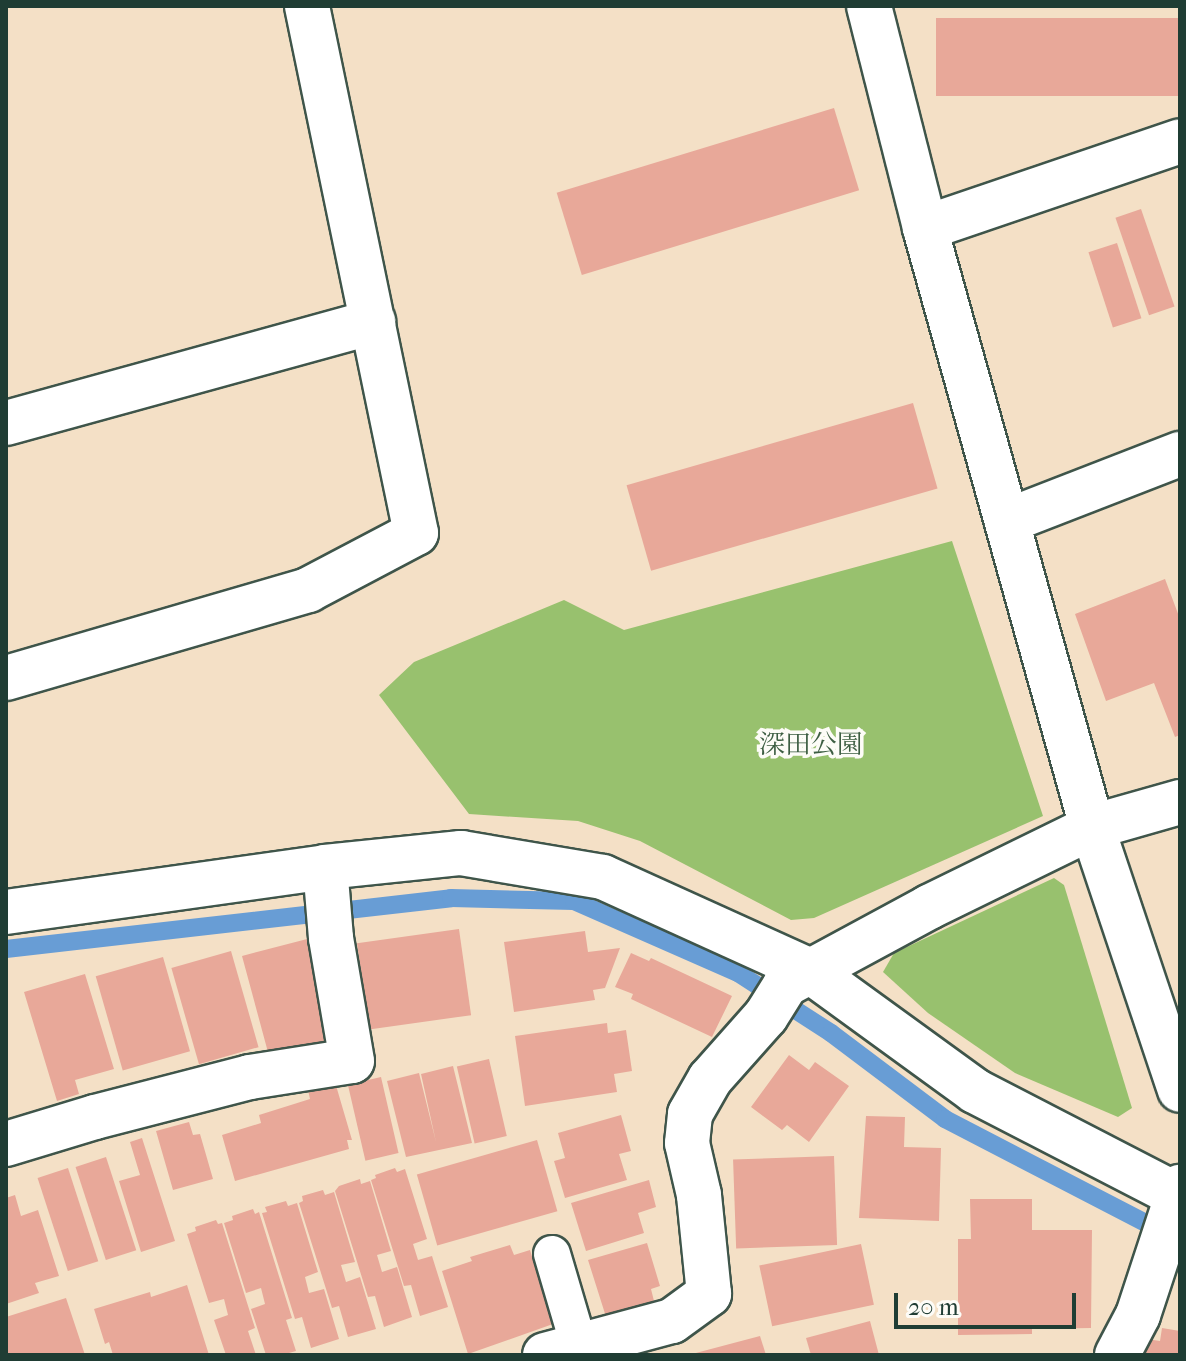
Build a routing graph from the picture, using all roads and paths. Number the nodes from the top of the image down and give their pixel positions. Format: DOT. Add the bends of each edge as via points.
graph roads {
  1 [pos="307,6"];
  2 [pos="869,6"];
  3 [pos="1180,141"];
  4 [pos="925,228"];
  5 [pos="373,322"];
  6 [pos="6,423"];
  7 [pos="1180,454"];
  8 [pos="1007,521"];
  9 [pos="6,678"];
  10 [pos="1180,802"];
  11 [pos="1092,827"];
  12 [pos="325,867"];
  13 [pos="6,912"];
  14 [pos="787,991"];
  15 [pos="1180,1090"];
  16 [pos="6,1144"];
  17 [pos="1172,1211"];
  18 [pos="552,1254"];
  19 [pos="562,1350"];
  20 [pos="1117,1355"];
  1 -- 5 [label="street"];
  2 -- 4 [label="street"];
  3 -- 4 [label="street"];
  4 -- 8 [label="street"];
  5 -- 6 [label="street"];
  5 -- 9 [label="street" via="416,533 308,590"];
  7 -- 8 [label="street"];
  8 -- 11 [label="street"];
  10 -- 11 [label="street"];
  11 -- 14 [label="street" via="929,907"];
  11 -- 15 [label="street"];
  12 -- 13 [label="street"];
  12 -- 14 [label="street" via="461,853 603,877"];
  12 -- 16 [label="street" via="352,1061 250,1077"];
  14 -- 17 [label="street" via="975,1091"];
  14 -- 19 [label="street" via="710,1079 690,1114 687,1143 699,1195 709,1294 672,1321"];
  17 -- 20 [label="street" via="1138,1315"];
  18 -- 19 [label="lane"];
}
